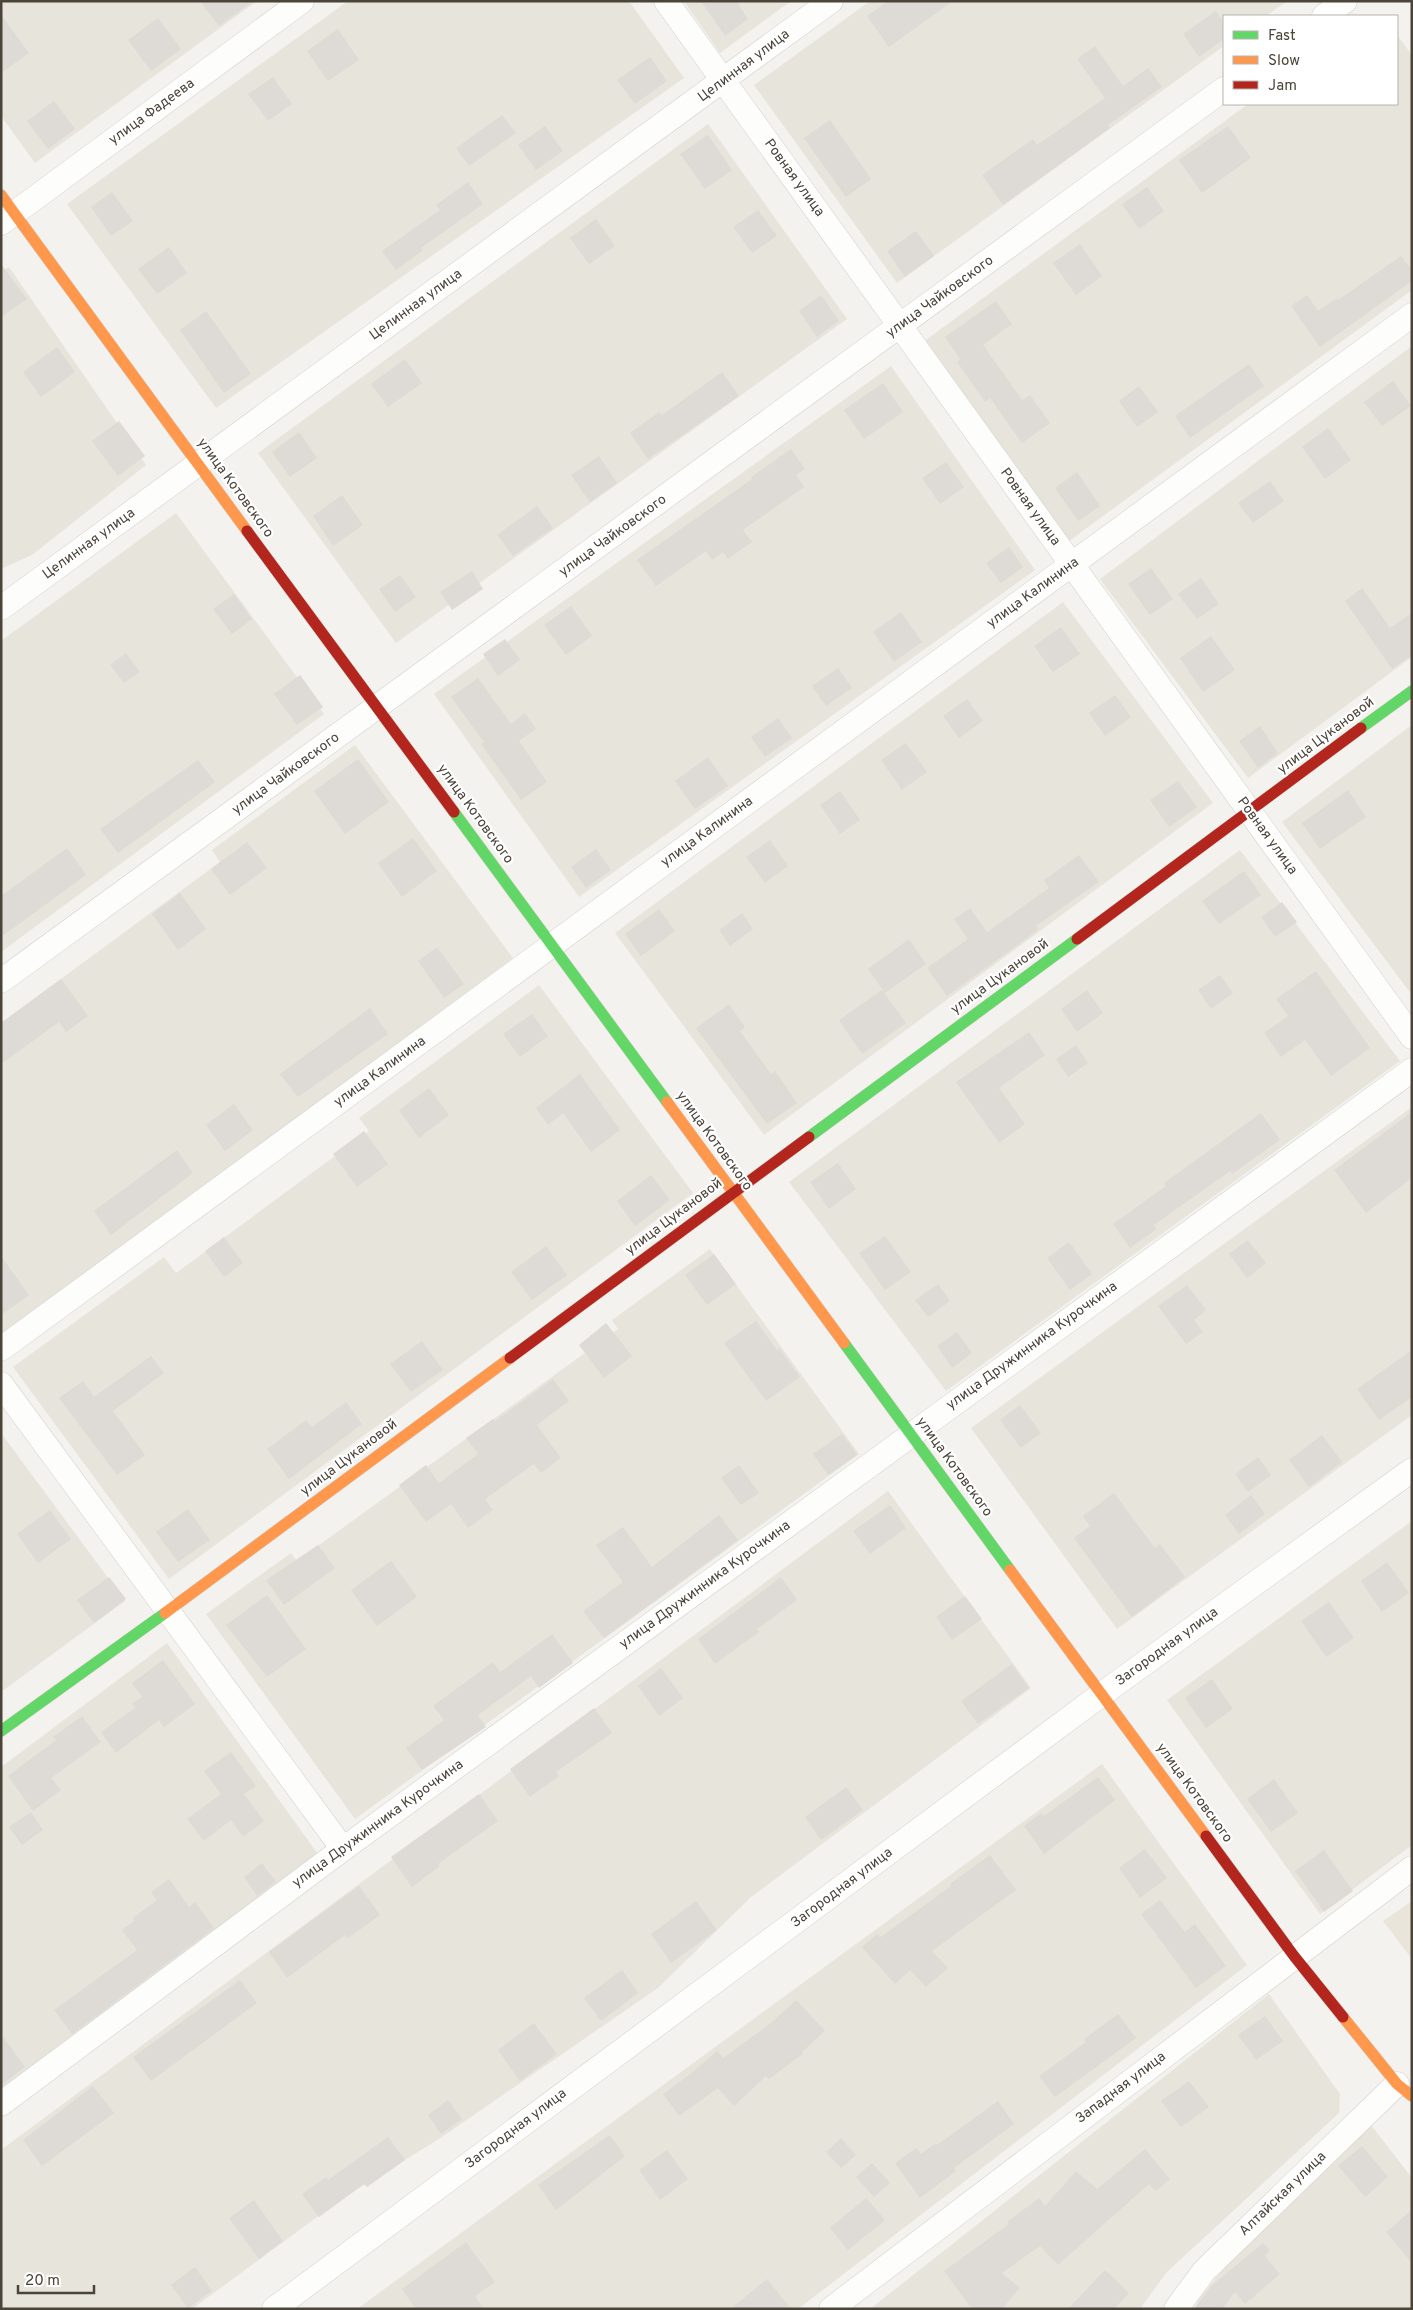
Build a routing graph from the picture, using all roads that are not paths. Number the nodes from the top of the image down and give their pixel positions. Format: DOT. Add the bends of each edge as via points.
graph roads {
  1 [pos="302,1"];
  2 [pos="666,1"];
  3 [pos="831,1"];
  4 [pos="1345,1"];
  5 [pos="1325,15"];
  6 [pos="724,81"];
  7 [pos="1223,90"];
  8 [pos="6,211"];
  9 [pos="1412,315"];
  10 [pos="900,326"];
  11 [pos="198,464"];
  12 [pos="1072,565"];
  13 [pos="1,608"];
  14 [pos="1412,691"];
  15 [pos="377,707"];
  16 [pos="1250,812"];
  17 [pos="552,946"];
  18 [pos="1,981"];
  19 [pos="1412,1037"];
  20 [pos="1412,1070"];
  21 [pos="733,1191"];
  22 [pos="1,1349"];
  23 [pos="1,1384"];
  24 [pos="911,1434"];
  25 [pos="1412,1470"];
  26 [pos="168,1611"];
  27 [pos="1102,1694"];
  28 [pos="1,1731"];
  29 [pos="343,1849"];
  30 [pos="1412,1868"];
  31 [pos="1294,1956"];
  32 [pos="1404,2090"];
  33 [pos="1,2104"];
  34 [pos="274,2309"];
  35 [pos="831,2309"];
  36 [pos="1176,2309"];
  1 -- 8 [label="street, улица Фадеева"];
  2 -- 6 [label="street, Ровная улица"];
  3 -- 6 [label="street, Целинная улица"];
  4 -- 5 [label="street"];
  6 -- 10 [label="street, Ровная улица"];
  6 -- 11 [label="street, Целинная улица"];
  7 -- 10 [label="street, улица Чайковского"];
  8 -- 11 [label="street, улица Котовского"];
  9 -- 12 [label="street, улица Калинина"];
  10 -- 12 [label="street, Ровная улица"];
  10 -- 15 [label="street, улица Чайковского"];
  11 -- 13 [label="street, Целинная улица"];
  11 -- 15 [label="street, улица Котовского"];
  12 -- 16 [label="street, Ровная улица"];
  12 -- 17 [label="street, улица Калинина"];
  14 -- 16 [label="street, улица Цукановой"];
  15 -- 17 [label="street, улица Котовского"];
  15 -- 18 [label="street, улица Чайковского"];
  16 -- 19 [label="street, Ровная улица"];
  16 -- 21 [label="street, улица Цукановой"];
  17 -- 21 [label="street, улица Котовского"];
  17 -- 22 [label="street, улица Калинина"];
  20 -- 24 [label="street, улица Дружинника Курочкина"];
  21 -- 24 [label="street, улица Котовского"];
  21 -- 26 [label="street, улица Цукановой"];
  23 -- 26 [label="street"];
  24 -- 27 [label="street, улица Котовского"];
  24 -- 29 [label="street, улица Дружинника Курочкина"];
  25 -- 27 [label="street, Загородная улица"];
  26 -- 28 [label="street, улица Цукановой"];
  26 -- 29 [label="street"];
  27 -- 31 [label="street, улица Котовского"];
  27 -- 34 [label="street, Загородная улица"];
  29 -- 33 [label="street, улица Дружинника Курочкина"];
  30 -- 31 [label="street, Западная улица"];
  31 -- 32 [label="street, улица Котовского"];
  31 -- 35 [label="street, Западная улица"];
  32 -- 36 [label="street, Алтайская улица" via="1204,2271"];
}
